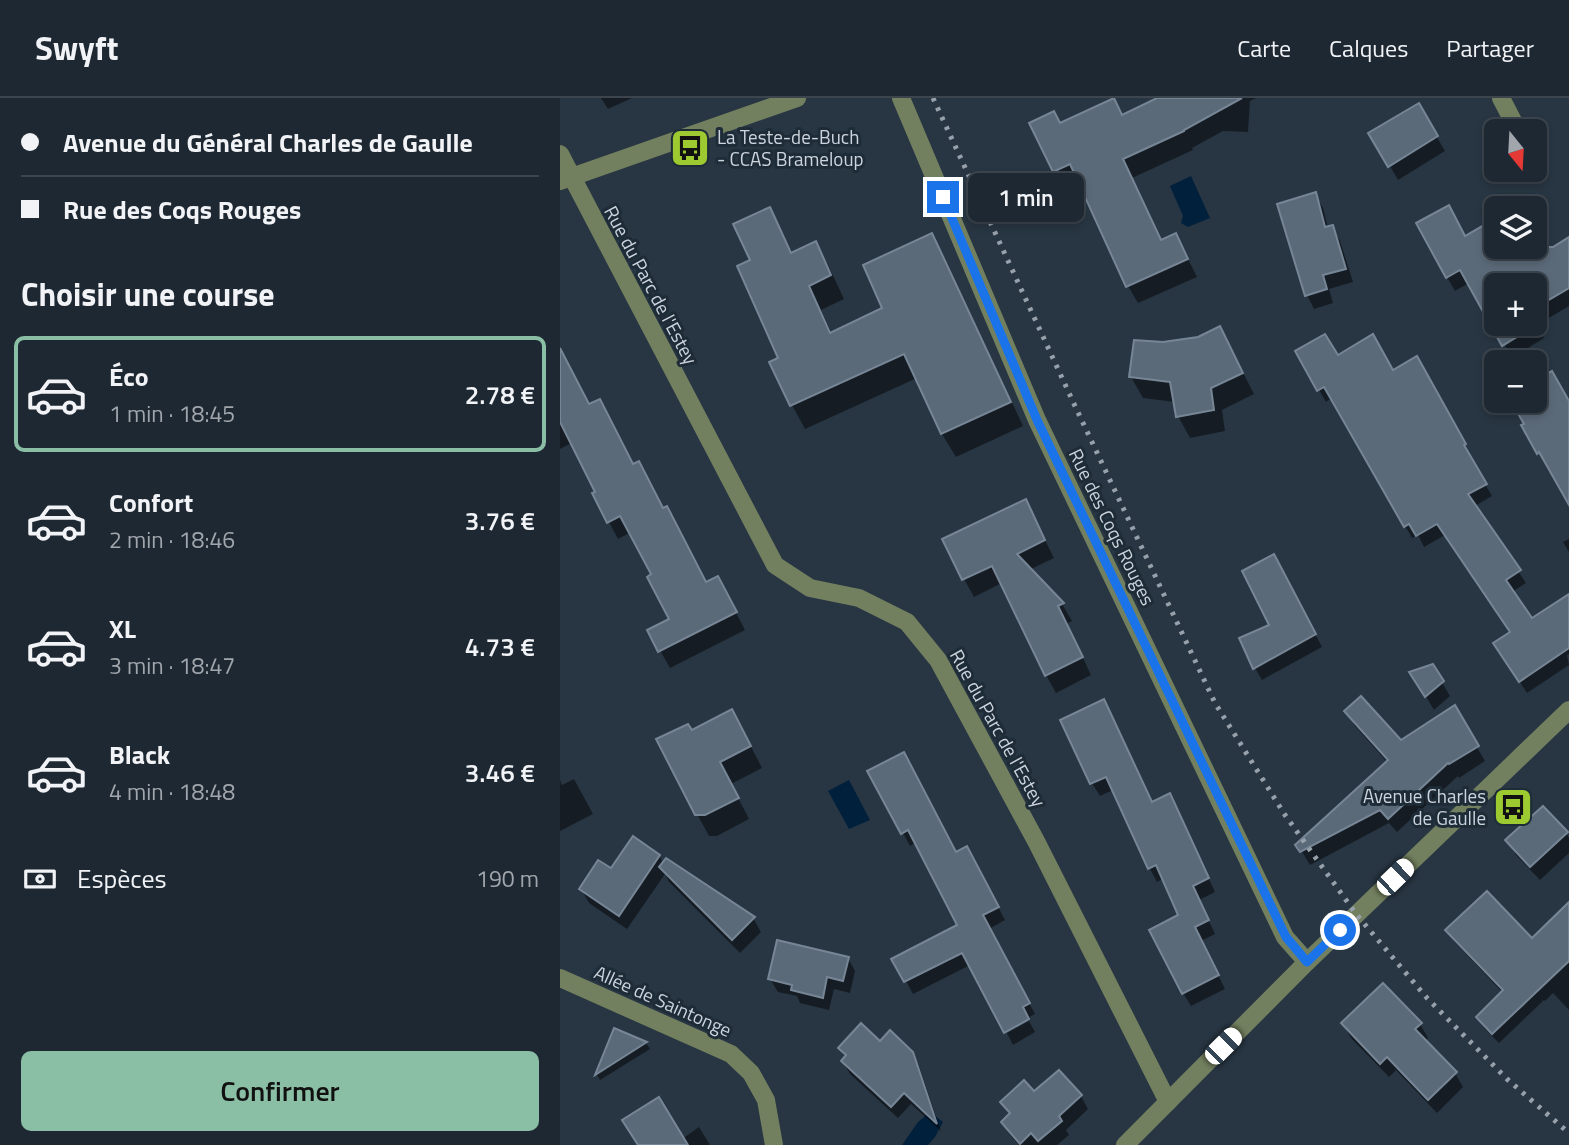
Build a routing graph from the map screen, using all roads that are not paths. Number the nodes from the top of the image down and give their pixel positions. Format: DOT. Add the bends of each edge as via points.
graph roads {
  1 [pos="797,98"];
  2 [pos="901,98"];
  3 [pos="1501,98"];
  4 [pos="1512,119"];
  5 [pos="560,154"];
  6 [pos="565,178"];
  7 [pos="1569,710"];
  8 [pos="1307,962"];
  9 [pos="560,978"];
  10 [pos="1168,1102"];
  11 [pos="774,1145"];
  12 [pos="1125,1145"];
  1 -- 6 [label="street"];
  2 -- 8 [label="street, Rue des Coqs Rouges" via="1037,420 1286,937"];
  3 -- 4 [label="street"];
  5 -- 6 [label="street, Rue du Parc de l'Estey"];
  6 -- 10 [label="street, Rue du Parc de l'Estey" via="775,565 810,588 859,597 907,622 938,660"];
  7 -- 8 [label="street"];
  8 -- 10 [label="street"];
  9 -- 11 [label="street, Allée de Saintonge" via="731,1054 751,1073 766,1100"];
  10 -- 12 [label="street"];
}
